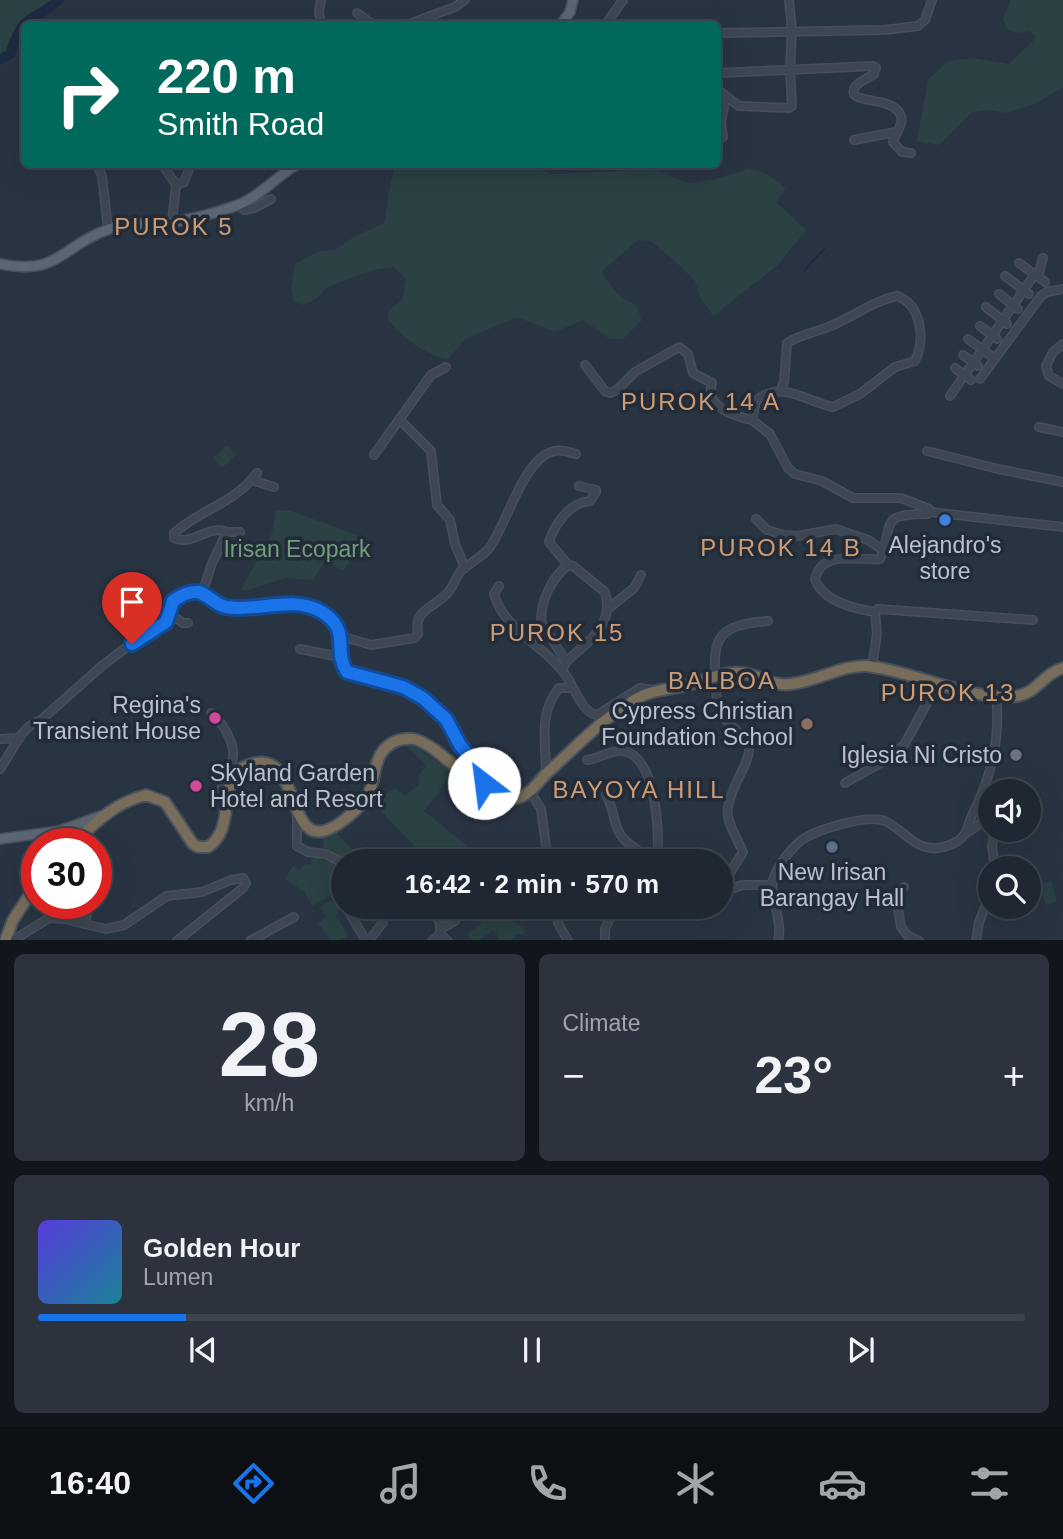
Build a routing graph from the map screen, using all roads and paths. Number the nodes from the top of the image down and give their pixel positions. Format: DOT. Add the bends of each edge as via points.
graph roads {
  1 [pos="321,0"];
  2 [pos="465,0"];
  3 [pos="573,0"];
  4 [pos="623,0"];
  5 [pos="789,0"];
  6 [pos="932,0"];
  7 [pos="356,13"];
  8 [pos="321,21"];
  9 [pos="368,21"];
  10 [pos="417,21"];
  11 [pos="564,21"];
  12 [pos="608,21"];
  13 [pos="792,30"];
  14 [pos="721,33"];
  15 [pos="790,70"];
  16 [pos="721,73"];
  17 [pos="721,93"];
  18 [pos="726,98"];
  19 [pos="896,132"];
  20 [pos="723,137"];
  21 [pos="853,140"];
  22 [pos="911,153"];
  23 [pos="98,168"];
  24 [pos="165,168"];
  25 [pos="189,168"];
  26 [pos="292,168"];
  27 [pos="176,185"];
  28 [pos="271,198"];
  29 [pos="239,205"];
  30 [pos="172,222"];
  31 [pos="108,229"];
  32 [pos="1043,258"];
  33 [pos="0,264"];
  34 [pos="1019,264"];
  35 [pos="1037,275"];
  36 [pos="1005,276"];
  37 [pos="1045,282"];
  38 [pos="1063,289"];
  39 [pos="1027,292"];
  40 [pos="999,294"];
  41 [pos="986,307"];
  42 [pos="1016,307"];
  43 [pos="1005,322"];
  44 [pos="980,326"];
  45 [pos="995,337"];
  46 [pos="968,339"];
  47 [pos="1063,344"];
  48 [pos="983,350"];
  49 [pos="963,355"];
  50 [pos="994,358"];
  51 [pos="585,365"];
  52 [pos="976,365"];
  53 [pos="446,368"];
  54 [pos="955,368"];
  55 [pos="968,377"];
  56 [pos="981,379"];
  57 [pos="1063,384"];
  58 [pos="780,391"];
  59 [pos="950,396"];
  60 [pos="398,419"];
  61 [pos="752,420"];
  62 [pos="1039,427"];
  63 [pos="1063,432"];
  64 [pos="927,451"];
  65 [pos="576,454"];
  66 [pos="374,455"];
  67 [pos="1063,482"];
  68 [pos="579,486"];
  69 [pos="274,487"];
  70 [pos="930,512"];
  71 [pos="756,519"];
  72 [pos="1063,527"];
  73 [pos="227,532"];
  74 [pos="240,532"];
  75 [pos="926,545"];
  76 [pos="884,548"];
  77 [pos="568,565"];
  78 [pos="465,568"];
  79 [pos="641,575"];
  80 [pos="499,586"];
  81 [pos="202,594"];
  82 [pos="609,608"];
  83 [pos="875,612"];
  84 [pos="169,613"];
  85 [pos="1033,620"];
  86 [pos="768,621"];
  87 [pos="188,623"];
  88 [pos="341,636"];
  89 [pos="300,649"];
  90 [pos="340,657"];
  91 [pos="564,666"];
  92 [pos="872,666"];
  93 [pos="1063,668"];
  94 [pos="715,677"];
  95 [pos="938,683"];
  96 [pos="573,688"];
  97 [pos="655,690"];
  98 [pos="996,696"];
  99 [pos="211,713"];
  100 [pos="20,738"];
  101 [pos="0,739"];
  102 [pos="587,760"];
  103 [pos="0,769"];
  104 [pos="546,774"];
  105 [pos="845,783"];
  106 [pos="485,789"];
  107 [pos="530,791"];
  108 [pos="606,795"];
  109 [pos="228,797"];
  110 [pos="297,811"];
  111 [pos="103,815"];
  112 [pos="978,825"];
  113 [pos="67,828"];
  114 [pos="90,828"];
  115 [pos="965,834"];
  116 [pos="21,836"];
  117 [pos="0,839"];
  118 [pos="546,849"];
  119 [pos="638,849"];
  120 [pos="656,849"];
  121 [pos="331,857"];
  122 [pos="773,881"];
  123 [pos="904,887"];
  124 [pos="21,910"];
  125 [pos="294,917"];
  126 [pos="86,919"];
  127 [pos="354,919"];
  128 [pos="436,919"];
  129 [pos="557,919"];
  130 [pos="609,919"];
  131 [pos="980,919"];
  132 [pos="455,921"];
  133 [pos="383,922"];
  134 [pos="85,924"];
  135 [pos="441,932"];
  136 [pos="6,937"];
  137 [pos="177,940"];
  138 [pos="250,940"];
  139 [pos="367,940"];
  140 [pos="432,940"];
  141 [pos="449,940"];
  142 [pos="568,940"];
  143 [pos="605,940"];
  144 [pos="778,940"];
  145 [pos="919,940"];
  146 [pos="976,940"];
  1 -- 8 [label="street"];
  2 -- 10 [label="street"];
  3 -- 11 [label="main road"];
  4 -- 12 [label="street"];
  5 -- 13 [label="street"];
  6 -- 13 [label="street" via="918,26"];
  7 -- 9 [label="street"];
  13 -- 14 [label="street"];
  13 -- 15 [label="street"];
  15 -- 16 [label="street"];
  15 -- 18 [label="street" via="791,107 745,107"];
  15 -- 19 [label="street" via="876,68 858,84 854,95 892,105 902,118"];
  17 -- 18 [label="street"];
  18 -- 20 [label="street"];
  19 -- 21 [label="street"];
  19 -- 22 [label="street" via="893,142 902,152"];
  23 -- 31 [label="street"];
  24 -- 27 [label="street"];
  25 -- 27 [label="street" via="184,182"];
  26 -- 29 [label="main road"];
  27 -- 30 [label="street"];
  28 -- 29 [label="street" via="250,209"];
  29 -- 30 [label="main road"];
  30 -- 31 [label="main road"];
  31 -- 33 [label="main road" via="47,264"];
  32 -- 35 [label="street"];
  34 -- 35 [label="street"];
  35 -- 37 [label="street"];
  35 -- 39 [label="street"];
  36 -- 39 [label="street"];
  38 -- 50 [label="street" via="1041,296"];
  39 -- 42 [label="street"];
  40 -- 42 [label="street"];
  41 -- 43 [label="street"];
  42 -- 43 [label="street"];
  43 -- 45 [label="street"];
  44 -- 45 [label="street"];
  45 -- 48 [label="street"];
  46 -- 48 [label="street"];
  47 -- 57 [label="street" via="1046,366 1049,376"];
  48 -- 50 [label="street"];
  48 -- 52 [label="street"];
  49 -- 52 [label="street"];
  50 -- 56 [label="street"];
  51 -- 61 [label="street" via="610,393 635,372 680,347 688,354 693,373 712,383 709,391 714,403"];
  52 -- 55 [label="street"];
  53 -- 60 [label="street" via="431,375"];
  54 -- 55 [label="street"];
  55 -- 59 [label="street"];
  58 -- 58 [label="street" via="833,407 860,394 895,368 915,361 921,333 918,318 897,296 787,343"];
  58 -- 61 [label="street" via="756,401"];
  60 -- 66 [label="street"];
  60 -- 78 [label="street" via="431,451 437,505 450,520"];
  61 -- 70 [label="street" via="770,434 795,474 822,481 853,498 901,498"];
  62 -- 63 [label="street"];
  64 -- 67 [label="street"];
  65 -- 78 [label="street" via="556,450 535,465 491,546"];
  68 -- 77 [label="street" via="596,492 590,501 568,510 548,540"];
  69 -- 73 [label="street" via="254,476 234,497 189,520 173,536 180,541 207,530"];
  70 -- 72 [label="street"];
  70 -- 76 [label="street" via="896,516"];
  71 -- 76 [label="street" via="766,529 784,535 836,529"];
  73 -- 74 [label="street"];
  73 -- 81 [label="street"];
  75 -- 76 [label="street"];
  76 -- 83 [label="street" via="877,560 830,560 815,579 832,599"];
  77 -- 82 [label="street" via="605,592"];
  77 -- 91 [label="street" via="549,587 541,613"];
  78 -- 88 [label="street" via="440,600 418,617 415,638 371,645"];
  79 -- 82 [label="street" via="634,588"];
  80 -- 91 [label="street" via="494,594 496,603 512,624"];
  81 -- 84 [label="street" via="181,595"];
  81 -- 88 [label="street" via="226,607 250,610 289,603 308,606 330,619"];
  82 -- 91 [label="street" via="600,629"];
  83 -- 85 [label="street"];
  83 -- 92 [label="street"];
  84 -- 87 [label="street"];
  84 -- 100 [label="street" via="163,625 93,672"];
  86 -- 94 [label="street" via="727,630 715,649"];
  88 -- 90 [label="street"];
  89 -- 90 [label="street"];
  90 -- 106 [label="street" via="351,675 412,691 446,719 482,773"];
  91 -- 96 [label="street"];
  92 -- 94 [label="highway" via="854,666 778,685 740,672"];
  92 -- 95 [label="highway"];
  93 -- 98 [label="highway" via="1031,692"];
  94 -- 97 [label="highway"];
  94 -- 122 [label="street" via="720,714 749,748 728,802 730,828 743,852 724,882 725,889"];
  95 -- 98 [label="highway"];
  95 -- 105 [label="street" via="904,745"];
  96 -- 97 [label="street" via="587,710 597,715 640,688"];
  96 -- 104 [label="street" via="559,688 546,710"];
  97 -- 104 [label="highway" via="614,714"];
  98 -- 115 [label="street" via="998,719 991,769"];
  99 -- 109 [label="street" via="224,724 233,751 221,790"];
  100 -- 101 [label="street"];
  100 -- 103 [label="street"];
  102 -- 120 [label="street" via="618,751 637,758 654,792"];
  104 -- 107 [label="highway"];
  106 -- 107 [label="highway" via="512,799"];
  106 -- 110 [label="highway" via="423,743 405,739 382,751 368,796 333,826 325,831 310,830"];
  107 -- 118 [label="street" via="541,809"];
  108 -- 119 [label="street" via="617,830"];
  109 -- 110 [label="highway" via="240,769 269,765 285,777"];
  109 -- 111 [label="highway" via="222,831 204,848 188,839 170,808 154,796 133,798"];
  110 -- 121 [label="street" via="297,846"];
  111 -- 113 [label="main road"];
  111 -- 114 [label="highway"];
  112 -- 115 [label="street"];
  115 -- 122 [label="street" via="949,845 930,848 875,818 827,829 805,838"];
  116 -- 117 [label="main road"];
  122 -- 144 [label="street"];
  123 -- 145 [label="street" via="896,897 901,928"];
  124 -- 136 [label="highway"];
  125 -- 138 [label="street"];
  126 -- 134 [label="street"];
  127 -- 139 [label="street"];
  128 -- 135 [label="street"];
  129 -- 142 [label="street"];
  130 -- 143 [label="street"];
  131 -- 146 [label="street"];
  132 -- 135 [label="street"];
  133 -- 139 [label="street"];
  134 -- 136 [label="street" via="49,918"];
  134 -- 137 [label="street" via="106,929 124,925 167,896 202,892 239,878 246,881"];
  135 -- 140 [label="street"];
  135 -- 141 [label="street"];
}
